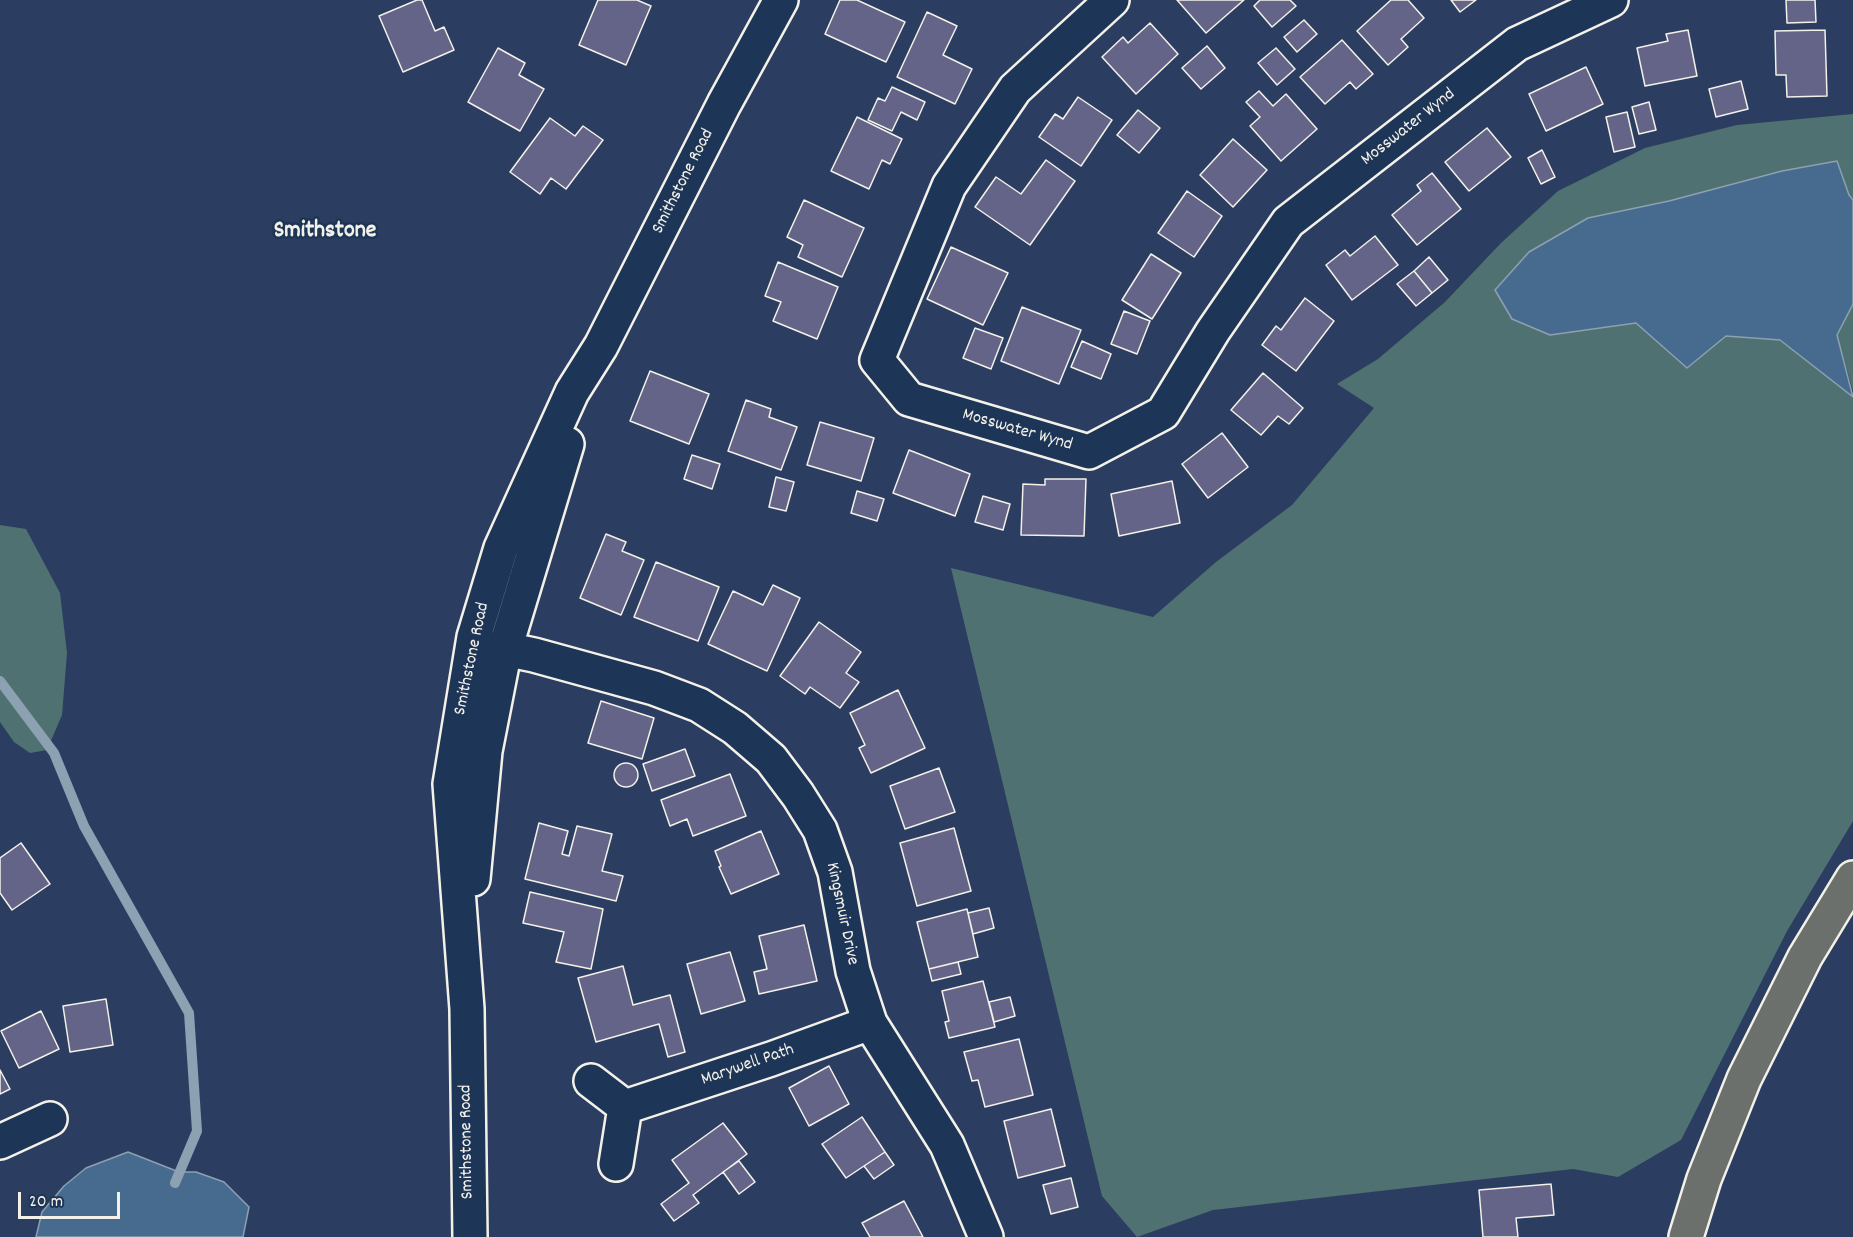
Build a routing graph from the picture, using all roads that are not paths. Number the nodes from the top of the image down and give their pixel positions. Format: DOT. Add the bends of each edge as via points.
graph roads {
  1 [pos="780,0"];
  2 [pos="1112,0"];
  3 [pos="1611,0"];
  4 [pos="590,364"];
  5 [pos="505,648"];
  6 [pos="452,774"];
  7 [pos="1853,878"];
  8 [pos="465,975"];
  9 [pos="870,1023"];
  10 [pos="591,1081"];
  11 [pos="625,1107"];
  12 [pos="51,1119"];
  13 [pos="0,1142"];
  14 [pos="616,1164"];
  15 [pos="470,1237"];
  16 [pos="986,1237"];
  17 [pos="1686,1237"];
  1 -- 4 [label="street, Smithstone Road"];
  2 -- 3 [label="street, Mosswater Wynd" via="1015,89 949,186 878,360 909,399 1089,452 1163,413 1213,331 1288,222 1517,44"];
  4 -- 5 [label="street, Smithstone Road"];
  4 -- 6 [label="street, Smithstone Road" via="572,392 501,548 474,637"];
  5 -- 6 [label="street" via="490,649"];
  5 -- 8 [label="street, Smithstone Road" via="485,751"];
  5 -- 9 [label="street, Kingsmuir Drive" via="654,688 699,705 735,728 771,759 820,830 835,872 852,971"];
  6 -- 8 [label="street, Smithstone Road"];
  7 -- 17 [label="main road" via="1805,957 1744,1079 1704,1179"];
  8 -- 15 [label="street, Smithstone Road"];
  9 -- 11 [label="street, Marywell Path"];
  9 -- 16 [label="street, Kingsmuir Drive" via="947,1145"];
  10 -- 11 [label="street"];
  11 -- 14 [label="street"];
  12 -- 13 [label="street"];
}
